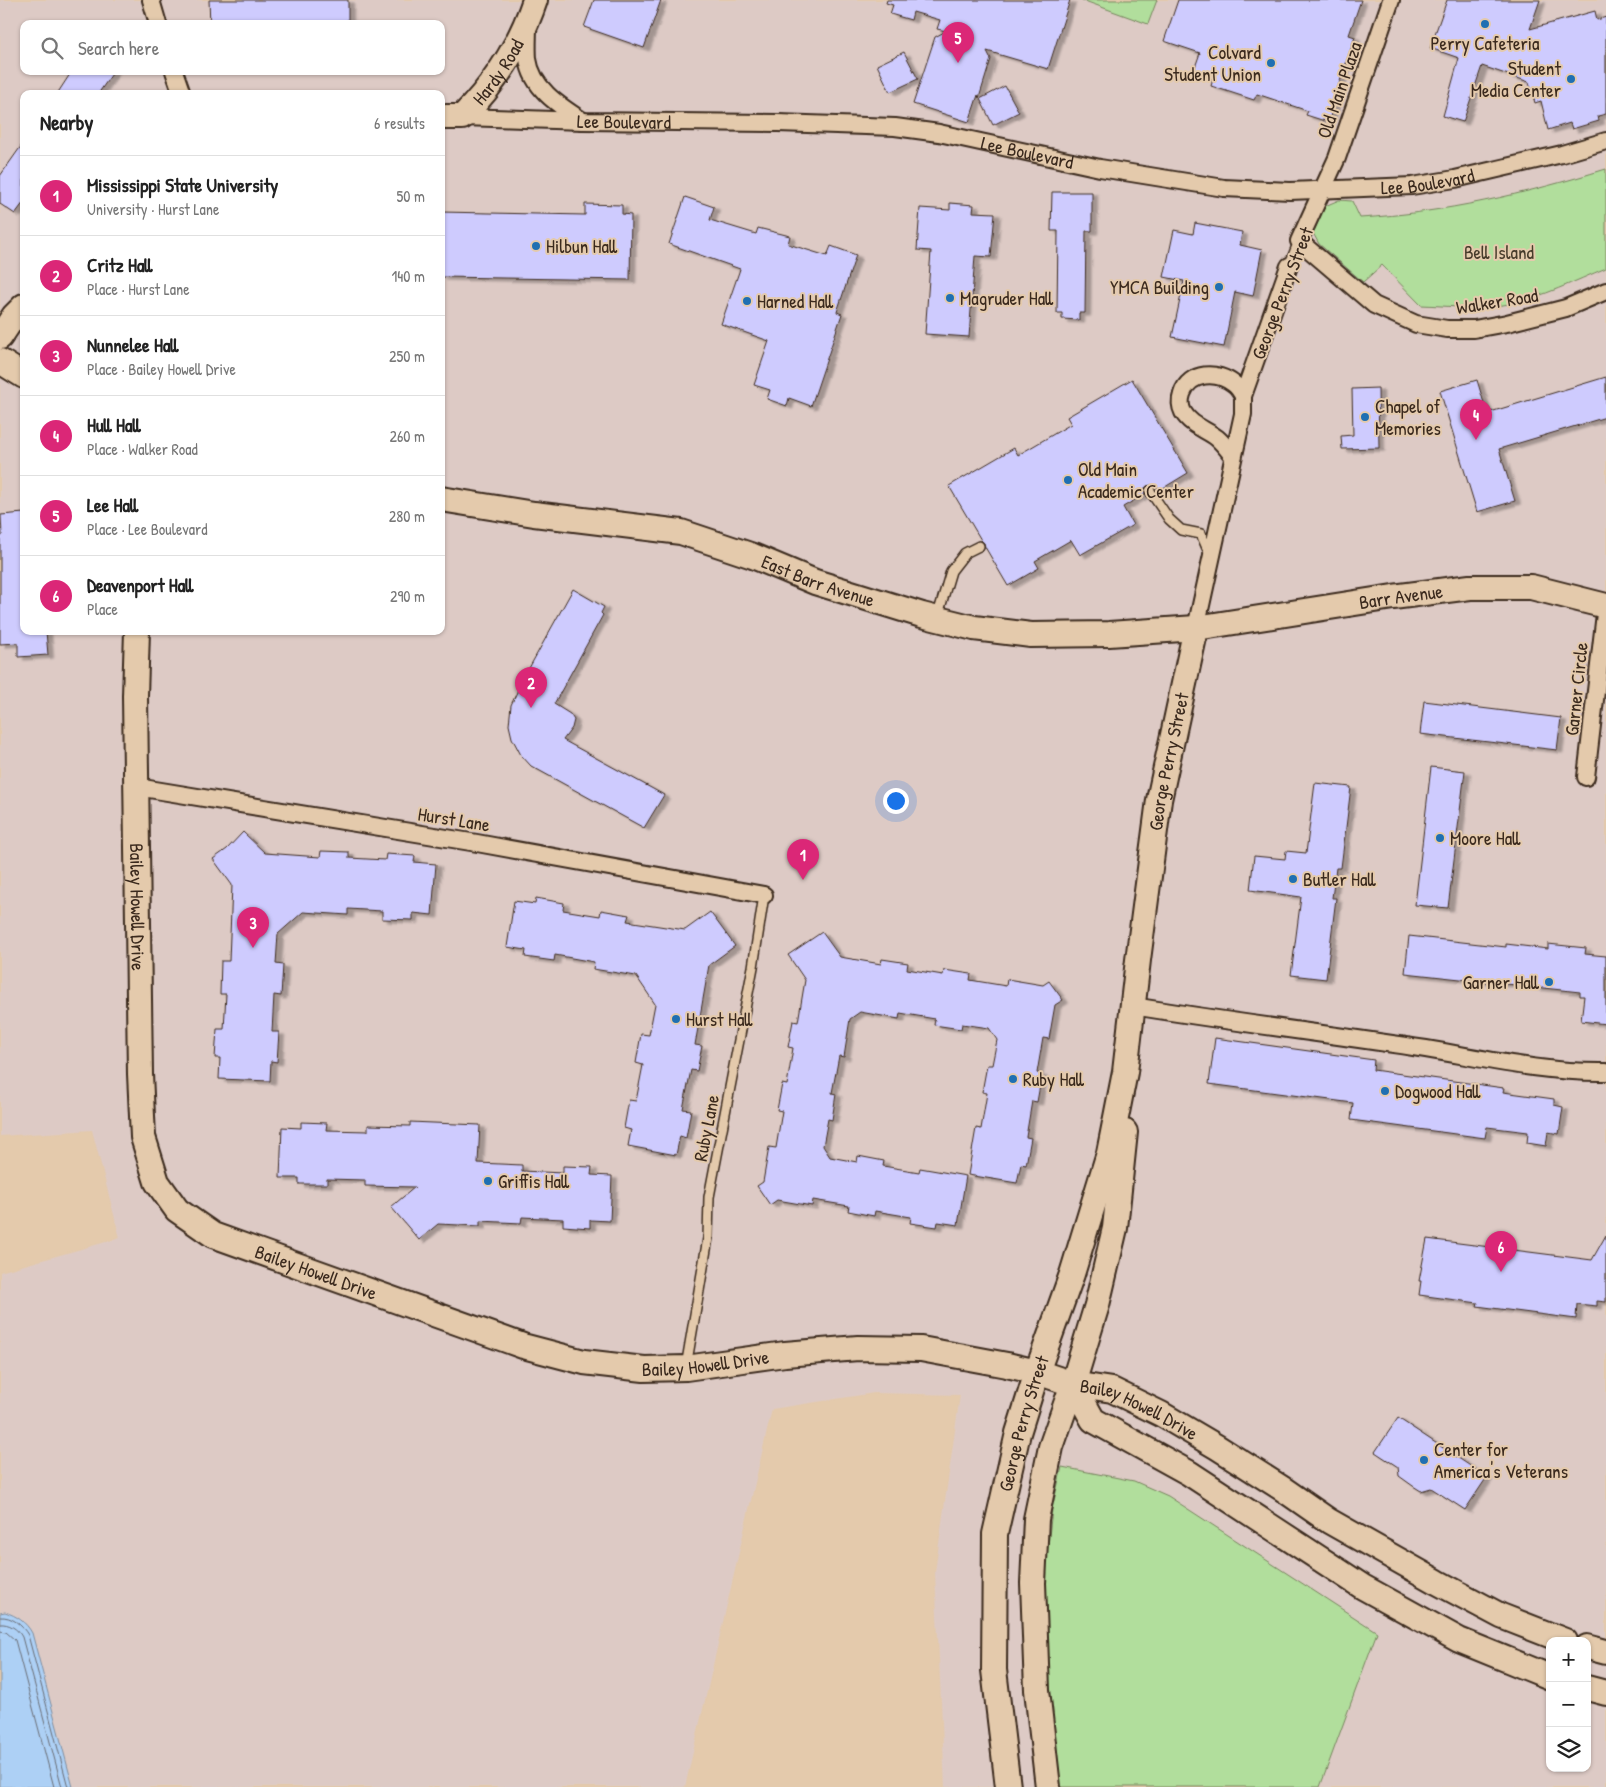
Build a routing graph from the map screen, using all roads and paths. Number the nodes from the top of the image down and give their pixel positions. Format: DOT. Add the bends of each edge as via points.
graph roads {
  1 [pos="151,0"];
  2 [pos="1390,0"];
  3 [pos="531,11"];
  4 [pos="157,20"];
  5 [pos="175,75"];
  6 [pos="181,90"];
  7 [pos="452,117"];
  8 [pos="583,121"];
  9 [pos="1606,140"];
  10 [pos="1322,191"];
  11 [pos="1299,241"];
  12 [pos="1290,266"];
  13 [pos="1606,291"];
  14 [pos="20,310"];
  15 [pos="0,337"];
  16 [pos="0,361"];
  17 [pos="20,374"];
  18 [pos="1244,396"];
  19 [pos="1232,456"];
  20 [pos="1150,491"];
  21 [pos="445,500"];
  22 [pos="979,546"];
  23 [pos="1212,559"];
  24 [pos="1606,605"];
  25 [pos="936,618"];
  26 [pos="1196,628"];
  27 [pos="137,635"];
  28 [pos="1586,777"];
  29 [pos="137,787"];
  30 [pos="764,895"];
  31 [pos="1133,1006"];
  32 [pos="1126,1072"];
  33 [pos="1606,1072"];
  34 [pos="686,1368"];
  35 [pos="1037,1372"];
  36 [pos="1074,1384"];
  37 [pos="1555,1637"];
  38 [pos="1591,1648"];
  39 [pos="1606,1652"];
  40 [pos="1546,1675"];
  41 [pos="1591,1689"];
  42 [pos="1606,1693"];
  43 [pos="1008,1787"];
  44 [pos="1048,1787"];
  1 -- 4 [label="street"];
  2 -- 10 [label="street, Old Main Plaza" via="1337,158"];
  3 -- 7 [label="street, Hardy Road" via="506,64 481,98"];
  3 -- 8 [label="street, Hardy Road" via="528,60 533,73 552,100"];
  5 -- 6 [label="street"];
  7 -- 8 [label="street, Lee Boulevard"];
  8 -- 10 [label="street, Lee Boulevard" via="895,127 939,132 1100,168 1224,188"];
  9 -- 10 [label="street, Lee Boulevard" via="1456,179 1412,186"];
  10 -- 11 [label="street, George Perry Street"];
  11 -- 12 [label="lane, George Perry Street"];
  11 -- 13 [label="street, Walker Road" via="1374,306 1416,324 1456,329 1507,324 1566,308"];
  12 -- 18 [label="street, George Perry Street"];
  14 -- 15 [label="street"];
  16 -- 17 [label="street"];
  18 -- 19 [label="street, George Perry Street" via="1243,414"];
  18 -- 19 [label="street" via="1234,384 1201,376 1192,378 1180,400 1183,412 1191,421 1218,438"];
  19 -- 23 [label="street, George Perry Street"];
  20 -- 23 [label="lane" via="1169,520 1181,530 1201,534"];
  21 -- 25 [label="street, East Barr Avenue" via="681,532 753,556 815,582"];
  22 -- 25 [label="lane" via="965,553 951,570"];
  23 -- 26 [label="street, George Perry Street"];
  24 -- 26 [label="street, Barr Avenue" via="1531,587 1470,587"];
  24 -- 28 [label="street, Garner Circle"];
  25 -- 26 [label="street, East Barr Avenue" via="974,628 1031,635"];
  26 -- 31 [label="street, George Perry Street" via="1159,800"];
  27 -- 29 [label="street, Bailey Howell Drive"];
  29 -- 30 [label="street, Hurst Lane" via="477,843"];
  29 -- 34 [label="street, Bailey Howell Drive" via="143,1137 157,1182 177,1210 213,1235 522,1346 592,1363 644,1369"];
  30 -- 34 [label="lane, Ruby Lane" via="709,1197 708,1238"];
  31 -- 32 [label="street, George Perry Street"];
  31 -- 33 [label="street" via="1507,1064 1577,1073"];
  32 -- 35 [label="street, George Perry Street" via="1109,1153 1072,1274"];
  32 -- 36 [label="street, George Perry Street" via="1125,1148 1115,1228"];
  34 -- 35 [label="street, Bailey Howell Drive" via="784,1354 858,1348 921,1349"];
  35 -- 36 [label="street, Bailey Howell Drive"];
  35 -- 43 [label="street, George Perry Street" via="1018,1433 995,1534 994,1670"];
  36 -- 37 [label="street, Bailey Howell Drive" via="1112,1390 1161,1414 1267,1478 1328,1521 1502,1616"];
  36 -- 40 [label="street, Bailey Howell Drive" via="1092,1420 1188,1473 1363,1587 1459,1640"];
  36 -- 44 [label="street, George Perry Street" via="1051,1447 1036,1519 1033,1583 1037,1690"];
  38 -- 39 [label="street"];
  41 -- 42 [label="street"];
}
